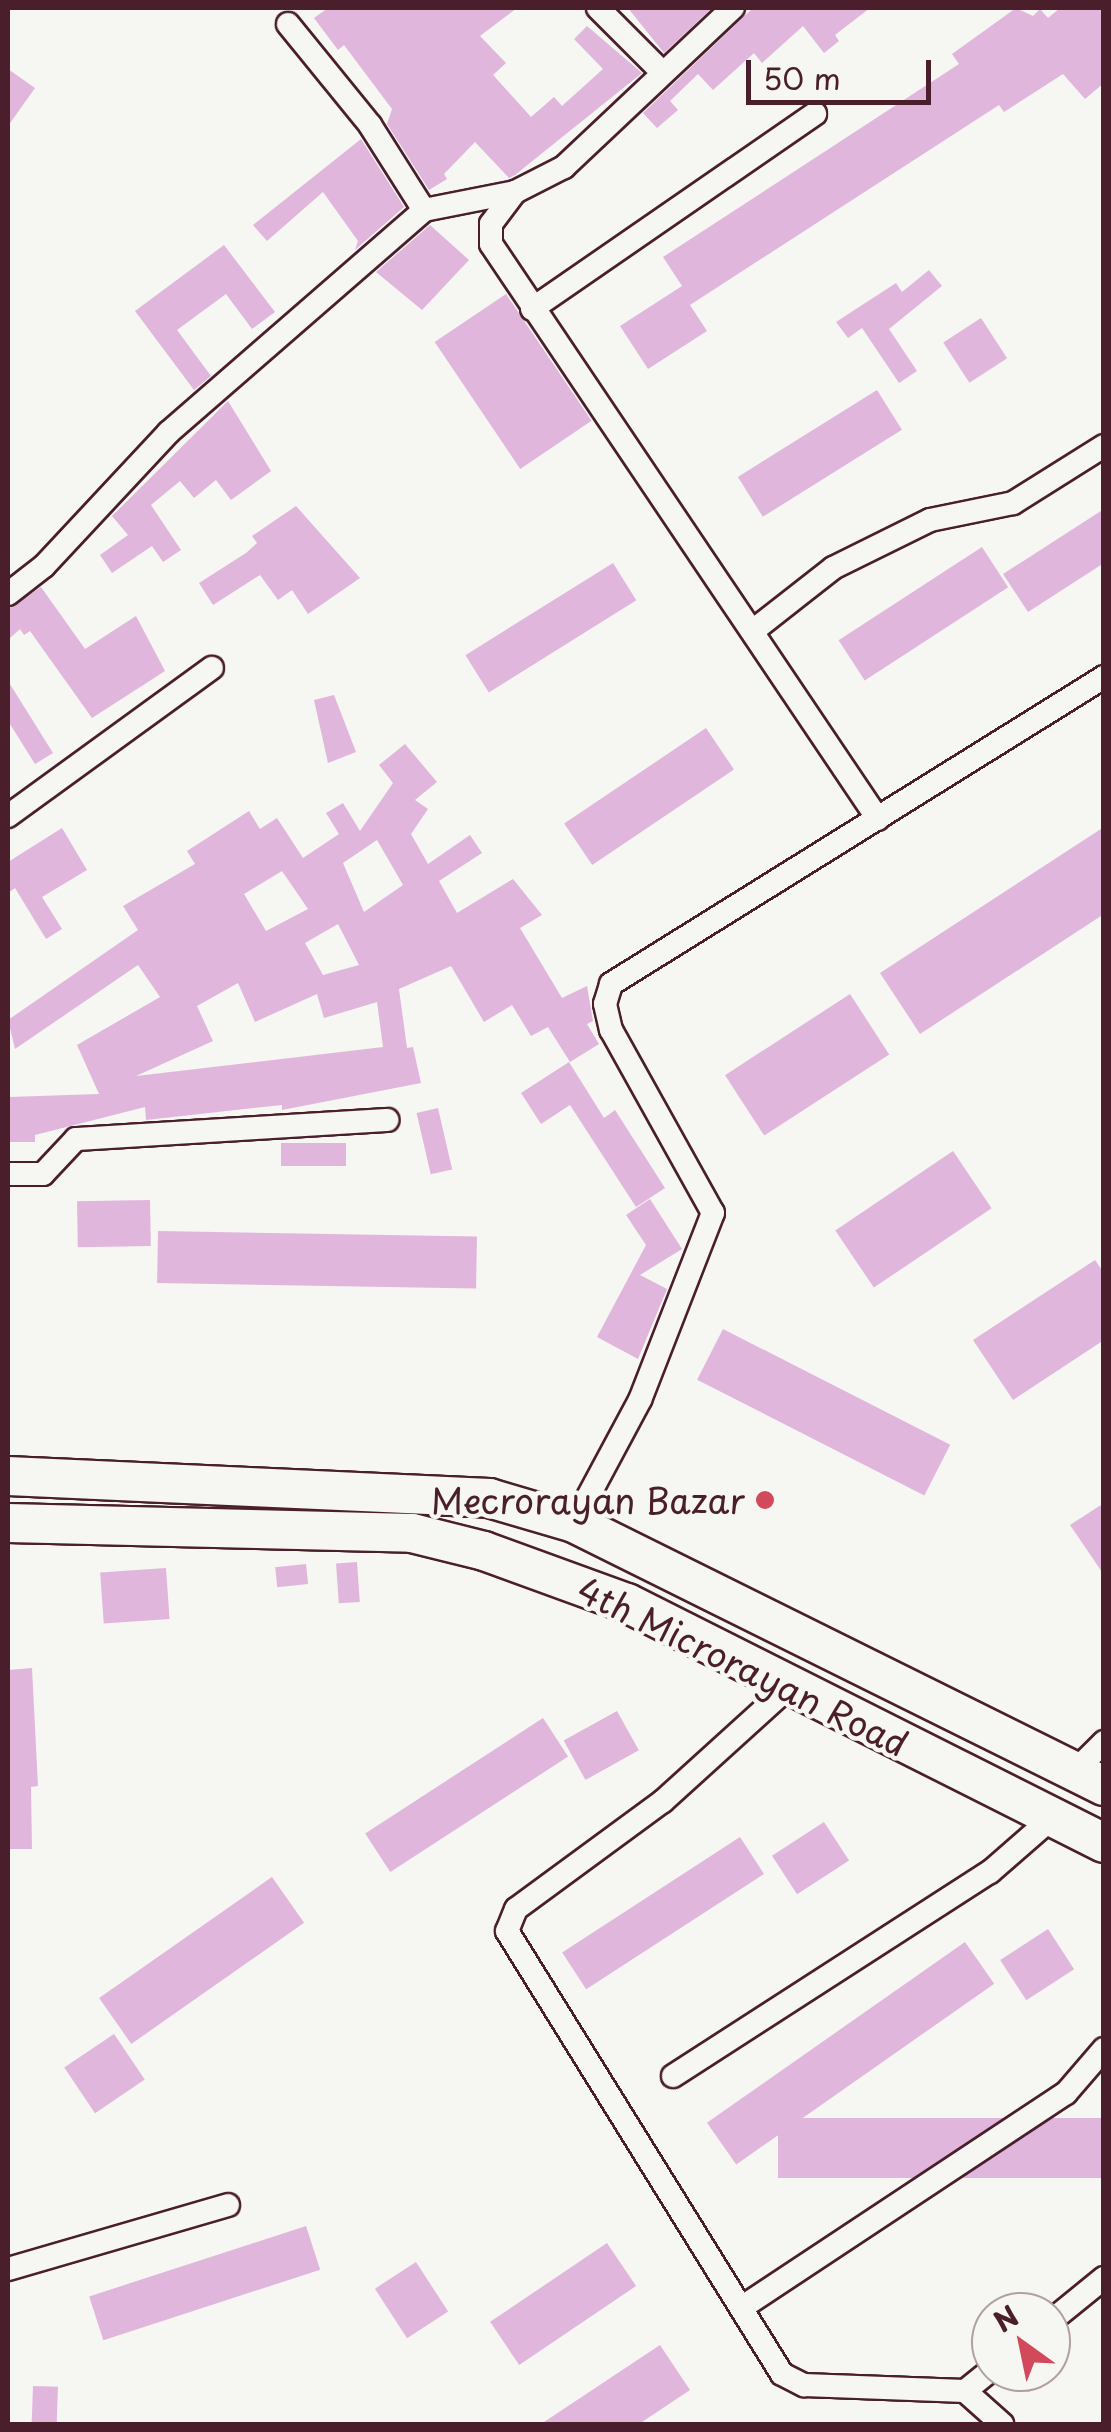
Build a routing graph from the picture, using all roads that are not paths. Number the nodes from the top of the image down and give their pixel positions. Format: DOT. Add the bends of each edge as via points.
graph roads {
  1 [pos="598,8"];
  2 [pos="733,8"];
  3 [pos="288,24"];
  4 [pos="661,72"];
  5 [pos="814,114"];
  6 [pos="515,192"];
  7 [pos="424,210"];
  8 [pos="532,309"];
  9 [pos="1104,446"];
  10 [pos="8,594"];
  11 [pos="754,630"];
  12 [pos="212,668"];
  13 [pos="1104,678"];
  14 [pos="8,816"];
  15 [pos="878,820"];
  16 [pos="388,1120"];
  17 [pos="8,1174"];
  18 [pos="8,1476"];
  19 [pos="246,1485"];
  20 [pos="8,1523"];
  21 [pos="574,1523"];
  22 [pos="250,1527"];
  23 [pos="791,1685"];
  24 [pos="1104,1742"];
  25 [pos="1094,1781"];
  26 [pos="1079,1831"];
  27 [pos="1104,2049"];
  28 [pos="674,2076"];
  29 [pos="228,2205"];
  30 [pos="8,2269"];
  31 [pos="1104,2278"];
  32 [pos="1071,2305"];
  33 [pos="741,2308"];
  34 [pos="971,2386"];
  35 [pos="965,2391"];
  36 [pos="1002,2424"];
  1 -- 4 [label="street"];
  2 -- 4 [label="street"];
  3 -- 7 [label="street" via="370,125"];
  4 -- 6 [label="street" via="564,167"];
  5 -- 8 [label="street"];
  6 -- 7 [label="street"];
  6 -- 8 [label="street" via="491,224 491,244"];
  7 -- 10 [label="street" via="170,432 44,566"];
  8 -- 11 [label="street"];
  9 -- 11 [label="street" via="1013,502 930,520 833,568"];
  11 -- 15 [label="street"];
  12 -- 14 [label="street"];
  13 -- 15 [label="street"];
  15 -- 21 [label="street" via="610,984 605,1004 611,1030 713,1213 640,1400"];
  16 -- 17 [label="street" via="76,1140 43,1174"];
  18 -- 19 [label="main road, 4th Microrayan Road"];
  19 -- 21 [label="main road, 4th Microrayan Road" via="489,1498"];
  19 -- 22 [label="main road"];
  20 -- 22 [label="main road, 4th Microrayan Road"];
  21 -- 25 [label="main road, 4th Microrayan Road"];
  22 -- 23 [label="main road, 4th Microrayan Road" via="412,1533 484,1551 626,1603"];
  23 -- 26 [label="main road, 4th Microrayan Road"];
  23 -- 33 [label="street" via="664,1801 516,1909 508,1931"];
  24 -- 25 [label="street"];
  25 -- 26 [label="main road"];
  26 -- 28 [label="street" via="990,1872"];
  27 -- 33 [label="street" via="1066,2094"];
  29 -- 30 [label="street"];
  31 -- 32 [label="street"];
  33 -- 35 [label="street" via="791,2380"];
  34 -- 35 [label="street"];
  35 -- 36 [label="street"];
}
